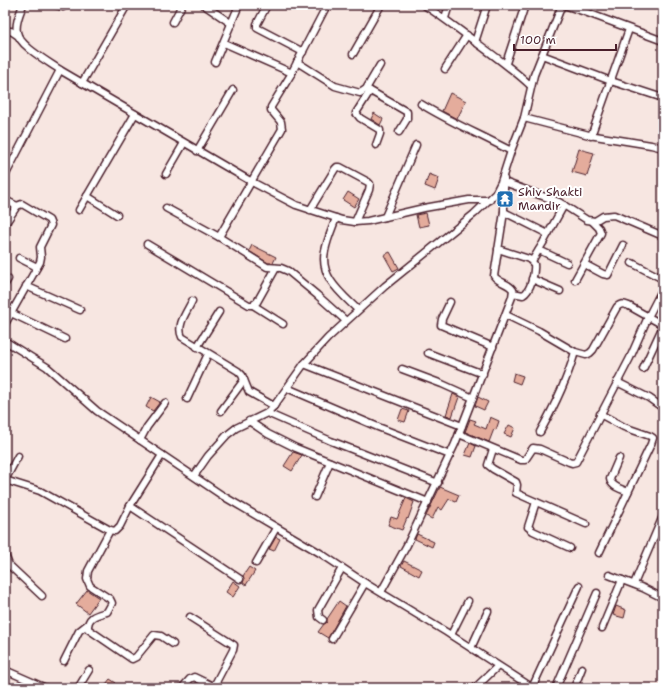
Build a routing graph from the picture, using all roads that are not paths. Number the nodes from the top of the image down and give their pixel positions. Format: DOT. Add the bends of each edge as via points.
graph roads {
  1 [pos="23,5"];
  2 [pos="56,5"];
  3 [pos="66,5"];
  4 [pos="127,5"];
  5 [pos="182,5"];
  6 [pos="204,5"];
  7 [pos="239,5"];
  8 [pos="267,5"];
  9 [pos="327,5"];
  10 [pos="381,5"];
  11 [pos="424,5"];
  12 [pos="449,5"];
  13 [pos="487,5"];
  14 [pos="525,5"];
  15 [pos="563,5"];
  16 [pos="445,18"];
  17 [pos="173,22"];
  18 [pos="232,24"];
  19 [pos="629,29"];
  20 [pos="5,32"];
  21 [pos="17,35"];
  22 [pos="467,36"];
  23 [pos="663,41"];
  24 [pos="475,42"];
  25 [pos="224,43"];
  26 [pos="303,52"];
  27 [pos="353,54"];
  28 [pos="542,55"];
  29 [pos="215,62"];
  30 [pos="297,62"];
  31 [pos="506,63"];
  32 [pos="380,65"];
  33 [pos="445,68"];
  34 [pos="60,70"];
  35 [pos="292,73"];
  36 [pos="611,81"];
  37 [pos="82,83"];
  38 [pos="531,86"];
  39 [pos="234,90"];
  40 [pos="368,90"];
  41 [pos="663,98"];
  42 [pos="422,104"];
  43 [pos="135,114"];
  44 [pos="524,118"];
  45 [pos="399,132"];
  46 [pos="591,136"];
  47 [pos="184,143"];
  48 [pos="376,145"];
  49 [pos="416,146"];
  50 [pos="663,148"];
  51 [pos="197,151"];
  52 [pos="511,151"];
  53 [pos="5,158"];
  54 [pos="12,162"];
  55 [pos="504,173"];
  56 [pos="166,174"];
  57 [pos="5,176"];
  58 [pos="252,182"];
  59 [pos="504,182"];
  60 [pos="87,196"];
  61 [pos="5,200"];
  62 [pos="490,200"];
  63 [pos="564,205"];
  64 [pos="17,206"];
  65 [pos="166,208"];
  66 [pos="79,210"];
  67 [pos="310,210"];
  68 [pos="504,212"];
  69 [pos="117,215"];
  70 [pos="384,217"];
  71 [pos="336,218"];
  72 [pos="592,221"];
  73 [pos="355,222"];
  74 [pos="5,224"];
  75 [pos="548,234"];
  76 [pos="663,236"];
  77 [pos="220,237"];
  78 [pos="147,244"];
  79 [pos="623,245"];
  80 [pos="498,249"];
  81 [pos="539,250"];
  82 [pos="19,258"];
  83 [pos="532,261"];
  84 [pos="568,263"];
  85 [pos="632,263"];
  86 [pos="584,264"];
  87 [pos="37,267"];
  88 [pos="276,268"];
  89 [pos="532,279"];
  90 [pos="663,279"];
  91 [pos="575,280"];
  92 [pos="26,286"];
  93 [pos="663,288"];
  94 [pos="560,291"];
  95 [pos="513,293"];
  96 [pos="192,301"];
  97 [pos="450,302"];
  98 [pos="253,305"];
  99 [pos="80,310"];
  100 [pos="358,310"];
  101 [pos="219,312"];
  102 [pos="11,313"];
  103 [pos="506,314"];
  104 [pos="648,317"];
  105 [pos="346,322"];
  106 [pos="5,324"];
  107 [pos="283,324"];
  108 [pos="663,325"];
  109 [pos="65,339"];
  110 [pos="5,341"];
  111 [pos="197,347"];
  112 [pos="493,347"];
  113 [pos="575,352"];
  114 [pos="428,353"];
  115 [pos="208,354"];
  116 [pos="304,364"];
  117 [pos="402,369"];
  118 [pos="643,369"];
  119 [pos="483,374"];
  120 [pos="244,380"];
  121 [pos="617,382"];
  122 [pos="287,388"];
  123 [pos="473,398"];
  124 [pos="187,400"];
  125 [pos="165,403"];
  126 [pos="274,406"];
  127 [pos="663,408"];
  128 [pos="222,412"];
  129 [pos="267,413"];
  130 [pos="600,414"];
  131 [pos="249,421"];
  132 [pos="462,426"];
  133 [pos="540,432"];
  134 [pos="459,434"];
  135 [pos="140,440"];
  136 [pos="493,449"];
  137 [pos="162,454"];
  138 [pos="450,455"];
  139 [pos="18,456"];
  140 [pos="620,458"];
  141 [pos="330,462"];
  142 [pos="194,476"];
  143 [pos="5,480"];
  144 [pos="438,483"];
  145 [pos="628,492"];
  146 [pos="315,497"];
  147 [pos="428,502"];
  148 [pos="536,502"];
  149 [pos="130,506"];
  150 [pos="662,522"];
  151 [pos="586,524"];
  152 [pos="276,528"];
  153 [pos="110,530"];
  154 [pos="570,548"];
  155 [pos="599,553"];
  156 [pos="5,555"];
  157 [pos="256,563"];
  158 [pos="342,568"];
  159 [pos="609,575"];
  160 [pos="240,579"];
  161 [pos="622,580"];
  162 [pos="365,583"];
  163 [pos="634,584"];
  164 [pos="579,586"];
  165 [pos="381,592"];
  166 [pos="597,593"];
  167 [pos="42,596"];
  168 [pos="663,598"];
  169 [pos="468,601"];
  170 [pos="488,611"];
  171 [pos="190,617"];
  172 [pos="323,620"];
  173 [pos="88,624"];
  174 [pos="602,628"];
  175 [pos="451,635"];
  176 [pos="332,639"];
  177 [pos="173,644"];
  178 [pos="471,648"];
  179 [pos="64,662"];
  180 [pos="498,666"];
  181 [pos="582,668"];
  182 [pos="5,670"];
  183 [pos="89,670"];
  184 [pos="216,687"];
  185 [pos="46,688"];
  186 [pos="78,688"];
  187 [pos="182,688"];
  188 [pos="475,688"];
  189 [pos="533,688"];
  190 [pos="556,688"];
  191 [pos="574,688"];
  1 -- 21 [label="street" via="17,22"];
  2 -- 3 [label="street"];
  4 -- 37 [label="street"];
  5 -- 17 [label="street"];
  6 -- 18 [label="street"];
  7 -- 18 [label="street"];
  8 -- 26 [label="street" via="256,28"];
  9 -- 26 [label="street"];
  10 -- 27 [label="street"];
  11 -- 16 [label="street"];
  12 -- 16 [label="street"];
  13 -- 24 [label="street"];
  14 -- 31 [label="street"];
  15 -- 19 [label="street"];
  15 -- 28 [label="street"];
  16 -- 22 [label="street"];
  18 -- 25 [label="street"];
  19 -- 23 [label="street"];
  19 -- 36 [label="street"];
  20 -- 21 [label="street"];
  21 -- 34 [label="street" via="28,47"];
  22 -- 24 [label="street"];
  22 -- 33 [label="street"];
  24 -- 31 [label="street"];
  25 -- 29 [label="street"];
  25 -- 35 [label="street"];
  26 -- 30 [label="street"];
  28 -- 36 [label="street"];
  28 -- 38 [label="street"];
  30 -- 35 [label="street"];
  30 -- 40 [label="street" via="335,86 360,92"];
  31 -- 38 [label="street"];
  32 -- 40 [label="street"];
  34 -- 37 [label="street"];
  34 -- 54 [label="street"];
  35 -- 58 [label="street" via="270,110 281,122 282,129"];
  36 -- 41 [label="street"];
  36 -- 46 [label="street"];
  37 -- 43 [label="street"];
  38 -- 44 [label="street"];
  39 -- 51 [label="street"];
  40 -- 45 [label="street" via="406,112 407,119"];
  40 -- 48 [label="street" via="356,113 380,130"];
  42 -- 52 [label="street"];
  43 -- 47 [label="street"];
  43 -- 60 [label="street"];
  44 -- 46 [label="street"];
  44 -- 52 [label="street"];
  46 -- 50 [label="street"];
  47 -- 51 [label="street"];
  47 -- 56 [label="street"];
  49 -- 70 [label="street"];
  51 -- 58 [label="street"];
  52 -- 55 [label="street"];
  53 -- 54 [label="street"];
  54 -- 57 [label="street"];
  55 -- 59 [label="street"];
  55 -- 62 [label="street" via="499,188"];
  58 -- 67 [label="street" via="278,197"];
  58 -- 77 [label="street"];
  59 -- 63 [label="street"];
  59 -- 68 [label="street"];
  60 -- 66 [label="street"];
  60 -- 69 [label="street"];
  61 -- 64 [label="street"];
  62 -- 70 [label="street" via="469,200"];
  62 -- 100 [label="street"];
  63 -- 72 [label="street" via="584,219"];
  63 -- 75 [label="street"];
  64 -- 74 [label="street"];
  64 -- 87 [label="street" via="25,206 51,222 40,247 41,260"];
  65 -- 77 [label="street"];
  67 -- 71 [label="street"];
  67 -- 73 [label="street" via="335,169 340,167 370,184"];
  68 -- 75 [label="street"];
  68 -- 80 [label="street"];
  70 -- 73 [label="street"];
  71 -- 73 [label="street"];
  71 -- 100 [label="street" via="325,250 324,269 331,282"];
  72 -- 76 [label="street" via="614,214"];
  72 -- 86 [label="street" via="601,233"];
  75 -- 81 [label="street"];
  77 -- 88 [label="street" via="267,267"];
  78 -- 98 [label="street" via="245,303"];
  79 -- 86 [label="street" via="608,275"];
  80 -- 83 [label="street"];
  80 -- 95 [label="street" via="494,276 511,287"];
  81 -- 83 [label="street"];
  81 -- 84 [label="street"];
  82 -- 87 [label="street"];
  83 -- 89 [label="street"];
  85 -- 90 [label="street"];
  86 -- 91 [label="street"];
  87 -- 92 [label="street"];
  88 -- 98 [label="street" via="263,293"];
  88 -- 105 [label="street" via="288,271"];
  89 -- 94 [label="street"];
  89 -- 95 [label="street" via="526,294"];
  92 -- 99 [label="street"];
  92 -- 102 [label="street"];
  93 -- 104 [label="street"];
  95 -- 103 [label="street"];
  96 -- 111 [label="street" via="180,326 180,333"];
  97 -- 112 [label="street" via="441,325"];
  98 -- 107 [label="street"];
  100 -- 105 [label="street"];
  101 -- 111 [label="street"];
  102 -- 106 [label="street"];
  102 -- 109 [label="street"];
  103 -- 112 [label="street"];
  103 -- 113 [label="street"];
  104 -- 108 [label="street"];
  104 -- 113 [label="street" via="620,304 590,353 586,355"];
  104 -- 121 [label="street"];
  105 -- 116 [label="street"];
  108 -- 118 [label="street"];
  110 -- 135 [label="street" via="47,367 97,411"];
  111 -- 115 [label="street"];
  112 -- 119 [label="street"];
  113 -- 133 [label="street" via="570,369"];
  114 -- 119 [label="street"];
  115 -- 120 [label="street" via="238,371"];
  115 -- 124 [label="street"];
  116 -- 122 [label="street"];
  116 -- 132 [label="street"];
  117 -- 123 [label="street"];
  119 -- 123 [label="street"];
  120 -- 126 [label="street" via="249,392"];
  120 -- 128 [label="street"];
  121 -- 127 [label="street"];
  121 -- 130 [label="street"];
  122 -- 126 [label="street"];
  122 -- 138 [label="street"];
  123 -- 132 [label="street"];
  125 -- 135 [label="street"];
  126 -- 129 [label="street"];
  129 -- 131 [label="street"];
  129 -- 144 [label="street"];
  130 -- 136 [label="street" via="576,462 572,463 537,448 531,450 525,460"];
  130 -- 145 [label="street" via="653,438"];
  131 -- 141 [label="street" via="268,434"];
  131 -- 142 [label="street" via="227,435"];
  132 -- 134 [label="street"];
  134 -- 136 [label="street"];
  134 -- 138 [label="street"];
  135 -- 137 [label="street"];
  136 -- 148 [label="street" via="488,461 490,467 516,482 516,493"];
  137 -- 142 [label="street"];
  137 -- 149 [label="street"];
  138 -- 144 [label="street"];
  139 -- 143 [label="street"];
  140 -- 145 [label="street" via="610,482"];
  141 -- 146 [label="street"];
  141 -- 147 [label="street"];
  142 -- 152 [label="street"];
  143 -- 153 [label="street" via="40,491"];
  144 -- 147 [label="street"];
  145 -- 155 [label="street"];
  147 -- 165 [label="street"];
  148 -- 151 [label="street"];
  148 -- 154 [label="street" via="528,525 530,529"];
  149 -- 153 [label="street" via="118,529"];
  149 -- 160 [label="street"];
  150 -- 163 [label="street"];
  152 -- 157 [label="street"];
  152 -- 158 [label="street"];
  153 -- 173 [label="street" via="88,571 87,579 90,586 112,600 112,603 109,610 95,615"];
  156 -- 167 [label="street" via="13,570"];
  158 -- 162 [label="street"];
  158 -- 172 [label="street" via="318,610"];
  159 -- 161 [label="street"];
  161 -- 163 [label="street"];
  161 -- 174 [label="street"];
  162 -- 165 [label="street"];
  162 -- 176 [label="street"];
  163 -- 168 [label="street"];
  164 -- 189 [label="street"];
  165 -- 175 [label="street"];
  166 -- 190 [label="street"];
  169 -- 175 [label="street"];
  170 -- 178 [label="street"];
  171 -- 184 [label="street" via="234,645"];
  173 -- 177 [label="street" via="91,632 132,659 136,658 154,635 161,636"];
  173 -- 179 [label="street" via="79,631"];
  175 -- 178 [label="street"];
  178 -- 180 [label="street"];
  180 -- 188 [label="street"];
  180 -- 189 [label="street"];
  181 -- 191 [label="street"];
  182 -- 185 [label="street"];
  183 -- 186 [label="street"];
  184 -- 187 [label="street" via="194,677"];
}
